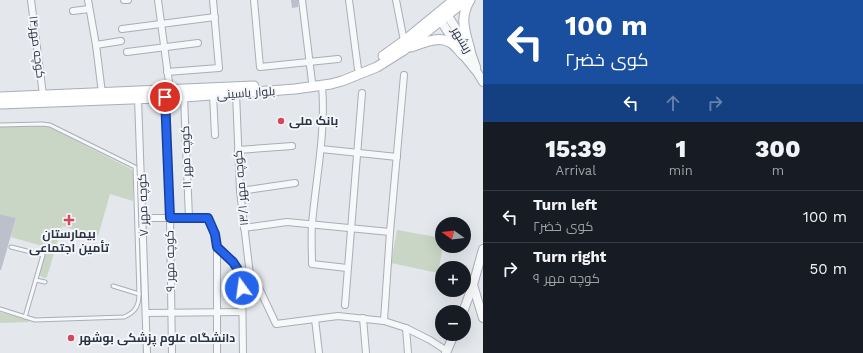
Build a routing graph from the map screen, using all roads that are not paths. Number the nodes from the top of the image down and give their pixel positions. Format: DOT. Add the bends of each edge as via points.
graph roads {
  1 [pos="31,0"];
  2 [pos="88,0"];
  3 [pos="124,0"];
  4 [pos="128,0"];
  5 [pos="158,0"];
  6 [pos="214,0"];
  7 [pos="254,0"];
  8 [pos="302,0"];
  9 [pos="348,0"];
  10 [pos="396,0"];
  11 [pos="454,0"];
  12 [pos="466,0"];
  13 [pos="470,0"];
  14 [pos="89,9"];
  15 [pos="73,11"];
  16 [pos="442,15"];
  17 [pos="215,17"];
  18 [pos="160,24"];
  19 [pos="122,29"];
  20 [pos="121,41"];
  21 [pos="198,43"];
  22 [pos="96,45"];
  23 [pos="404,46"];
  24 [pos="164,48"];
  25 [pos="127,52"];
  26 [pos="466,52"];
  27 [pos="338,59"];
  28 [pos="310,62"];
  29 [pos="358,69"];
  30 [pos="167,72"];
  31 [pos="404,75"];
  32 [pos="312,82"];
  33 [pos="483,82"];
  34 [pos="322,86"];
  35 [pos="102,93"];
  36 [pos="167,93"];
  37 [pos="236,93"];
  38 [pos="362,93"];
  39 [pos="43,95"];
  40 [pos="213,95"];
  41 [pos="0,97"];
  42 [pos="184,97"];
  43 [pos="68,98"];
  44 [pos="138,98"];
  45 [pos="0,104"];
  46 [pos="0,125"];
  47 [pos="215,134"];
  48 [pos="292,146"];
  49 [pos="321,149"];
  50 [pos="238,150"];
  51 [pos="357,152"];
  52 [pos="397,157"];
  53 [pos="295,183"];
  54 [pos="240,191"];
  55 [pos="143,218"];
  56 [pos="170,218"];
  57 [pos="189,218"];
  58 [pos="312,226"];
  59 [pos="244,228"];
  60 [pos="352,228"];
  61 [pos="390,232"];
  62 [pos="11,246"];
  63 [pos="217,247"];
  64 [pos="483,249"];
  65 [pos="347,268"];
  66 [pos="242,276"];
  67 [pos="36,280"];
  68 [pos="46,282"];
  69 [pos="251,283"];
  70 [pos="474,285"];
  71 [pos="113,286"];
  72 [pos="140,294"];
  73 [pos="345,305"];
  74 [pos="466,305"];
  75 [pos="0,309"];
  76 [pos="217,312"];
  77 [pos="242,312"];
  78 [pos="146,313"];
  79 [pos="171,313"];
  80 [pos="25,317"];
  81 [pos="363,318"];
  82 [pos="483,318"];
  83 [pos="315,319"];
  84 [pos="384,321"];
  85 [pos="406,328"];
  86 [pos="451,341"];
  87 [pos="447,352"];
  88 [pos="147,353"];
  89 [pos="172,353"];
  90 [pos="218,353"];
  91 [pos="243,353"];
  92 [pos="319,353"];
  93 [pos="366,353"];
  94 [pos="408,353"];
  1 -- 39 [label="street, کوچه مهر۱۴"];
  2 -- 14 [label="street"];
  3 -- 4 [label="street"];
  5 -- 18 [label="street, کوچه مهر ۹"];
  6 -- 17 [label="street"];
  7 -- 28 [label="street" via="260,67"];
  8 -- 28 [label="street"];
  9 -- 29 [label="street"];
  10 -- 23 [label="street"];
  11 -- 16 [label="main road, بلوار یاسینی"];
  12 -- 16 [label="main road, بلوار یاسینی"];
  13 -- 26 [label="main road" via="463,22"];
  14 -- 15 [label="street"];
  14 -- 22 [label="street"];
  16 -- 23 [label="main road, بلوار یاسینی"];
  16 -- 26 [label="street, ریشهر"];
  17 -- 18 [label="street"];
  17 -- 30 [label="street" via="219,68"];
  18 -- 19 [label="street"];
  18 -- 24 [label="street, کوچه مهر ۹"];
  20 -- 22 [label="street"];
  21 -- 24 [label="street"];
  22 -- 35 [label="street"];
  23 -- 26 [label="main road" via="444,40"];
  23 -- 29 [label="main road, بلوار یاسینی"];
  23 -- 34 [label="main road, بلوار یاسینی" via="377,67"];
  24 -- 25 [label="street"];
  24 -- 30 [label="street, کوچه مهر ۹"];
  26 -- 33 [label="street, ریشهر"];
  27 -- 28 [label="street"];
  28 -- 32 [label="street"];
  29 -- 32 [label="main road, بلوار یاسینی"];
  30 -- 36 [label="street, کوچه مهر ۹"];
  31 -- 52 [label="street"];
  32 -- 36 [label="main road, بلوار یاسینی"];
  34 -- 37 [label="main road, بلوار یاسینی"];
  34 -- 49 [label="street" via="324,105"];
  35 -- 36 [label="main road, بلوار یاسینی"];
  35 -- 43 [label="main road, بلوار یاسینی"];
  36 -- 42 [label="main road, بلوار یاسینی"];
  36 -- 44 [label="main road, بلوار یاسینی"];
  36 -- 56 [label="street, کوچه مهر ۹"];
  37 -- 40 [label="main road, بلوار یاسینی"];
  37 -- 50 [label="street, کوچه مهر ۱۳/۱"];
  38 -- 51 [label="street"];
  39 -- 41 [label="main road, بلوار یاسینی"];
  39 -- 43 [label="main road, بلوار یاسینی"];
  40 -- 42 [label="main road, بلوار یاسینی"];
  40 -- 47 [label="street"];
  42 -- 57 [label="street, کوچه مهر ۱۱"];
  43 -- 44 [label="main road, بلوار یاسینی"];
  43 -- 45 [label="main road, بلوار یاسینی"];
  44 -- 55 [label="street, کوچه مهر ۷"];
  46 -- 72 [label="lane" via="50,125 134,167"];
  48 -- 50 [label="street"];
  49 -- 51 [label="street"];
  49 -- 58 [label="street"];
  50 -- 54 [label="street, کوچه مهر ۱۳/۱"];
  51 -- 52 [label="street"];
  51 -- 60 [label="street"];
  52 -- 61 [label="street"];
  53 -- 54 [label="street"];
  54 -- 59 [label="street, کوچه مهر ۱۳/۱"];
  55 -- 56 [label="street"];
  55 -- 78 [label="street, کوچه مهر ۷"];
  56 -- 57 [label="street"];
  56 -- 79 [label="street, کوچه مهر ۹"];
  57 -- 63 [label="street" via="208,218"];
  58 -- 59 [label="street" via="287,222"];
  58 -- 60 [label="street"];
  58 -- 65 [label="street" via="312,264"];
  59 -- 69 [label="street, کوچه مهر ۱۳/۱"];
  60 -- 61 [label="street"];
  60 -- 65 [label="street"];
  61 -- 84 [label="street"];
  62 -- 67 [label="lane" via="43,255"];
  63 -- 66 [label="street" via="233,262"];
  63 -- 76 [label="street"];
  64 -- 70 [label="street"];
  65 -- 73 [label="street"];
  66 -- 69 [label="street"];
  66 -- 77 [label="street"];
  67 -- 68 [label="lane"];
  67 -- 80 [label="lane"];
  69 -- 83 [label="street" via="259,288 276,324"];
  70 -- 74 [label="street"];
  70 -- 82 [label="street"];
  71 -- 72 [label="lane"];
  72 -- 80 [label="lane" via="134,311 124,317 36,320"];
  75 -- 80 [label="lane"];
  76 -- 77 [label="street"];
  76 -- 79 [label="street"];
  76 -- 90 [label="street"];
  77 -- 91 [label="street"];
  78 -- 79 [label="street"];
  78 -- 88 [label="street, کوچه مهر ۷"];
  79 -- 89 [label="street, کوچه مهر ۹"];
  81 -- 83 [label="street" via="338,316"];
  81 -- 84 [label="street"];
  81 -- 93 [label="street"];
  83 -- 92 [label="street"];
  84 -- 85 [label="street"];
  85 -- 87 [label="street"];
  85 -- 94 [label="street"];
  86 -- 87 [label="street"];
}
